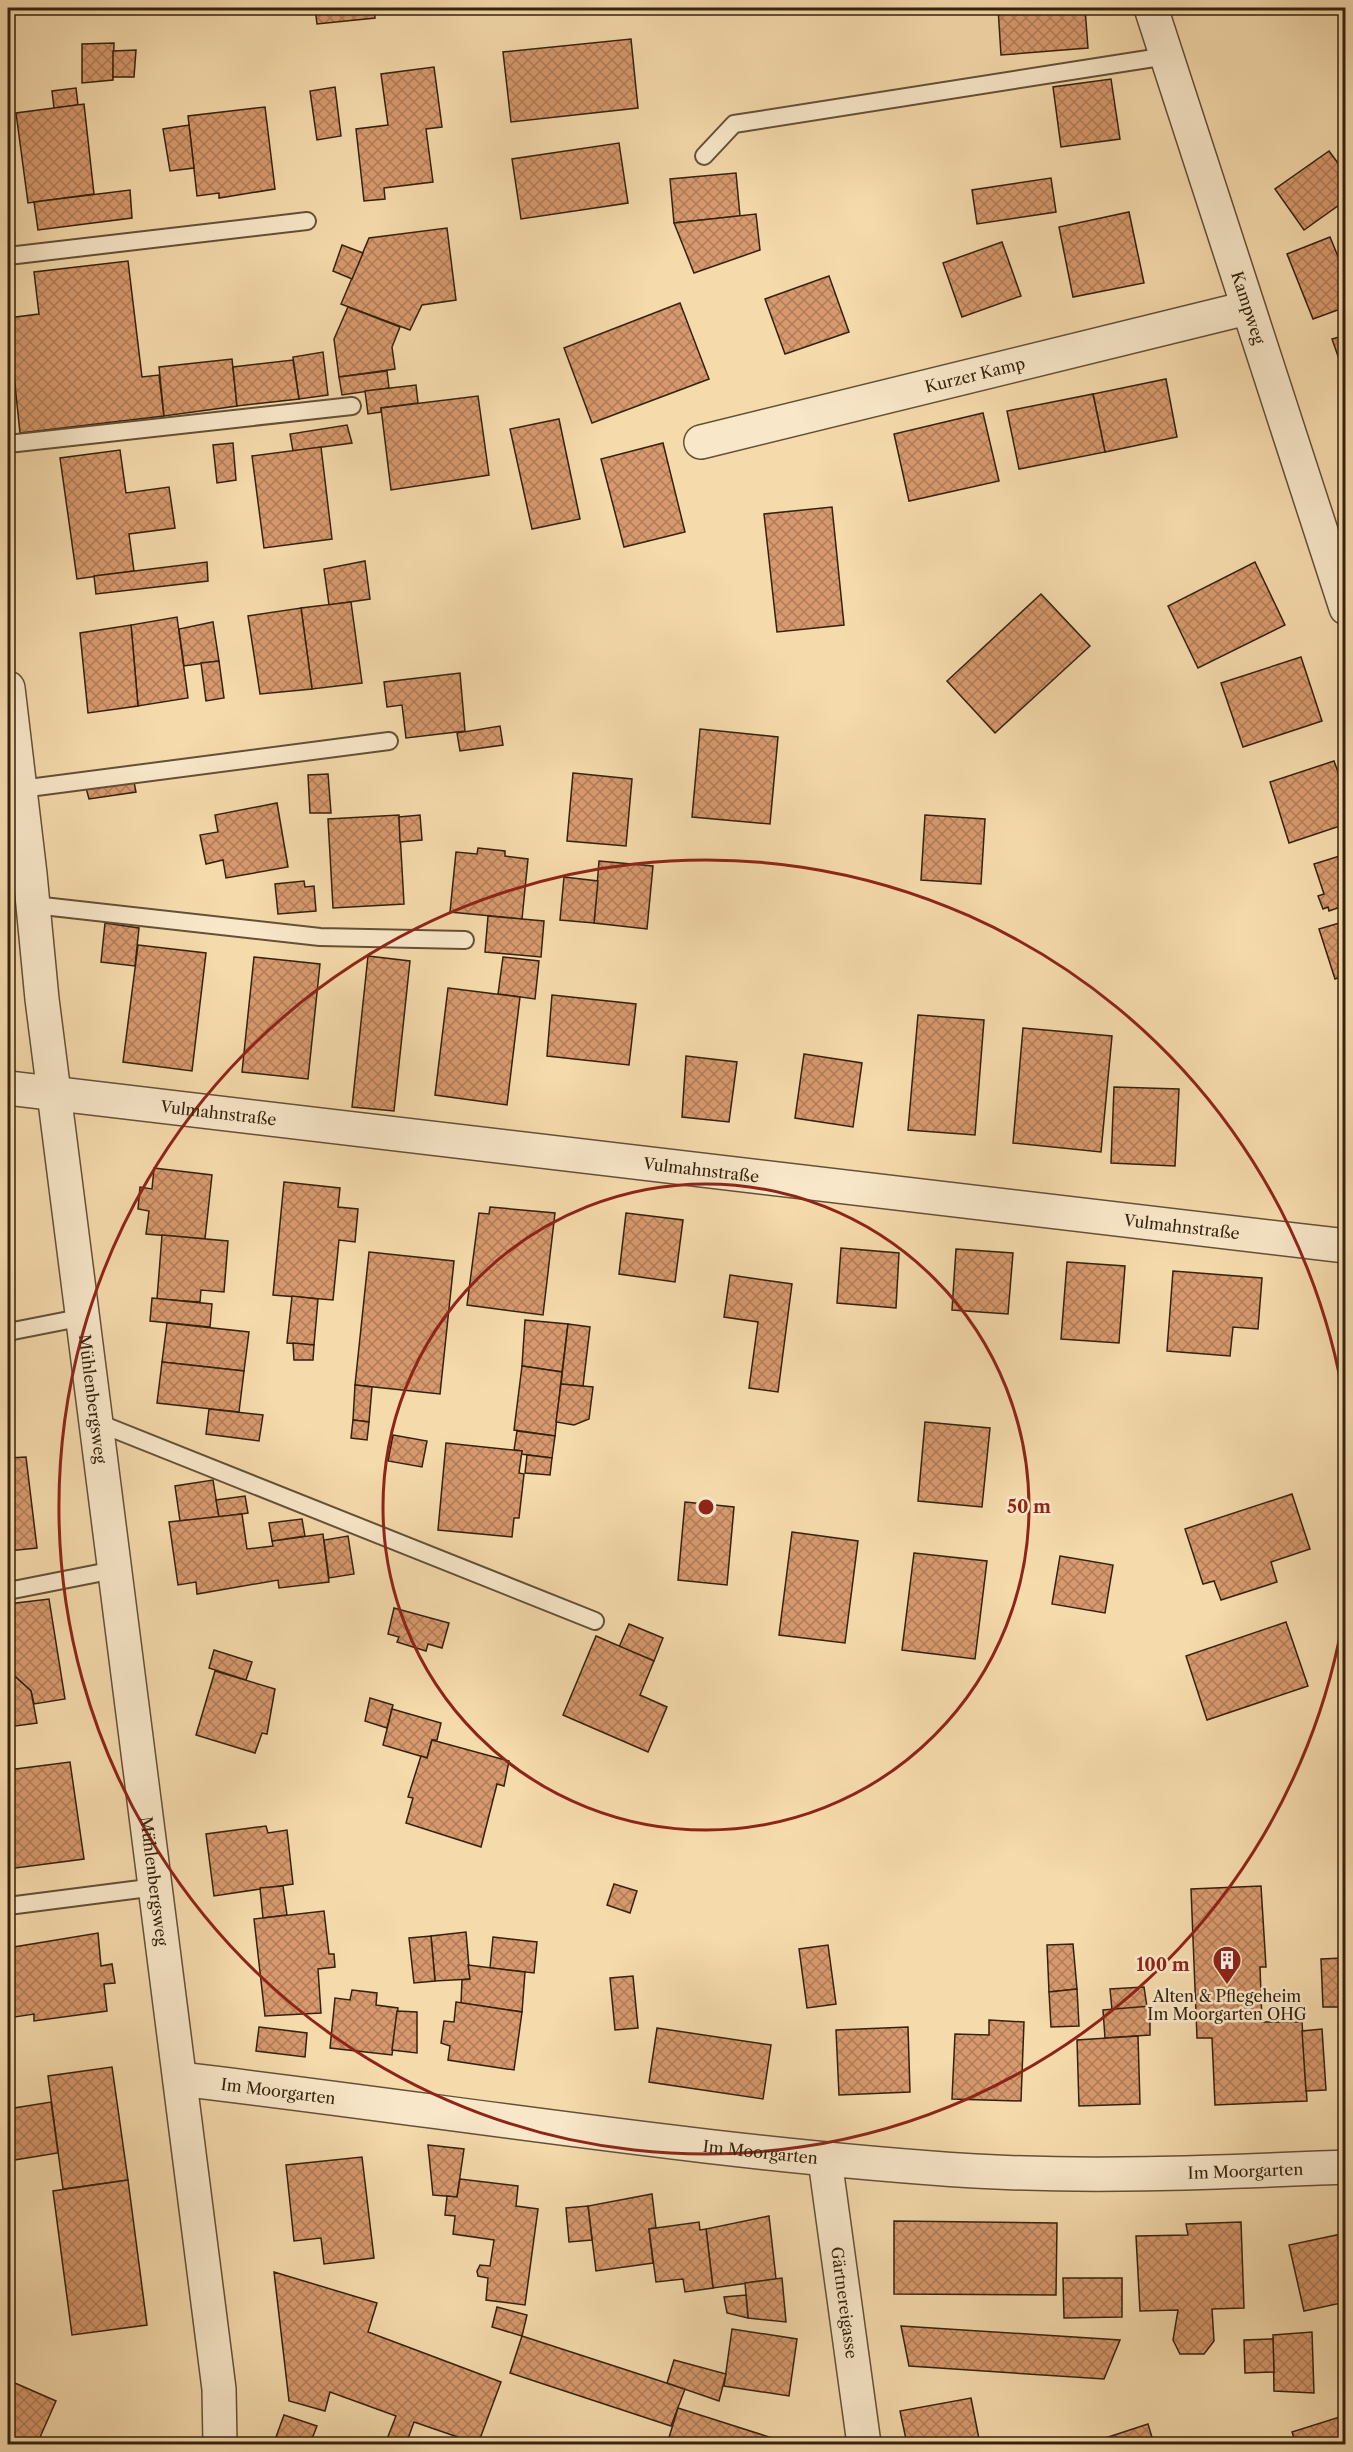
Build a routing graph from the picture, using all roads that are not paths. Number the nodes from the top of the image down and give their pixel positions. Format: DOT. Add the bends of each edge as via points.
graph roads {
  1 [pos="1151,8"];
  2 [pos="1167,56"];
  3 [pos="704,156"];
  4 [pos="307,221"];
  5 [pos="8,256"];
  6 [pos="1247,308"];
  7 [pos="352,405"];
  8 [pos="702,442"];
  9 [pos="8,444"];
  10 [pos="1335,536"];
  11 [pos="1346,608"];
  12 [pos="8,688"];
  13 [pos="389,741"];
  14 [pos="21,789"];
  15 [pos="34,905"];
  16 [pos="465,940"];
  17 [pos="8,1088"];
  18 [pos="54,1094"];
  19 [pos="1346,1246"];
  20 [pos="84,1317"];
  21 [pos="8,1332"];
  22 [pos="96,1422"];
  23 [pos="114,1570"];
  24 [pos="8,1591"];
  25 [pos="595,1621"];
  26 [pos="156,1887"];
  27 [pos="8,1906"];
  28 [pos="180,2079"];
  29 [pos="825,2160"];
  30 [pos="1346,2167"];
  31 [pos="220,2445"];
  32 [pos="864,2445"];
  1 -- 2 [label="street, Kampweg"];
  2 -- 3 [label="lane" via="734,124"];
  2 -- 6 [label="street, Kampweg"];
  4 -- 5 [label="lane"];
  6 -- 8 [label="street, Kurzer Kamp"];
  6 -- 10 [label="street, Kampweg"];
  7 -- 9 [label="lane"];
  10 -- 11 [label="street, Kampweg"];
  12 -- 14 [label="street, Mühlenbergsweg"];
  13 -- 14 [label="lane"];
  14 -- 15 [label="street, Mühlenbergsweg"];
  15 -- 16 [label="lane" via="320,937"];
  15 -- 18 [label="street, Mühlenbergsweg"];
  17 -- 18 [label="street, Vulmahnstraße"];
  18 -- 19 [label="street, Vulmahnstraße"];
  18 -- 20 [label="street, Mühlenbergsweg"];
  20 -- 21 [label="lane, Mühlenbergsweg"];
  20 -- 22 [label="street, Mühlenbergsweg"];
  22 -- 23 [label="street, Mühlenbergsweg"];
  22 -- 25 [label="lane"];
  23 -- 24 [label="lane"];
  23 -- 26 [label="street, Mühlenbergsweg"];
  26 -- 27 [label="lane"];
  26 -- 28 [label="street, Mühlenbergsweg"];
  28 -- 29 [label="street, Im Moorgarten"];
  28 -- 31 [label="street, Mühlenbergsweg" via="219,2389"];
  29 -- 30 [label="street, Im Moorgarten" via="978,2171 1129,2175"];
  29 -- 32 [label="street, Gärtnereigasse"];
}
